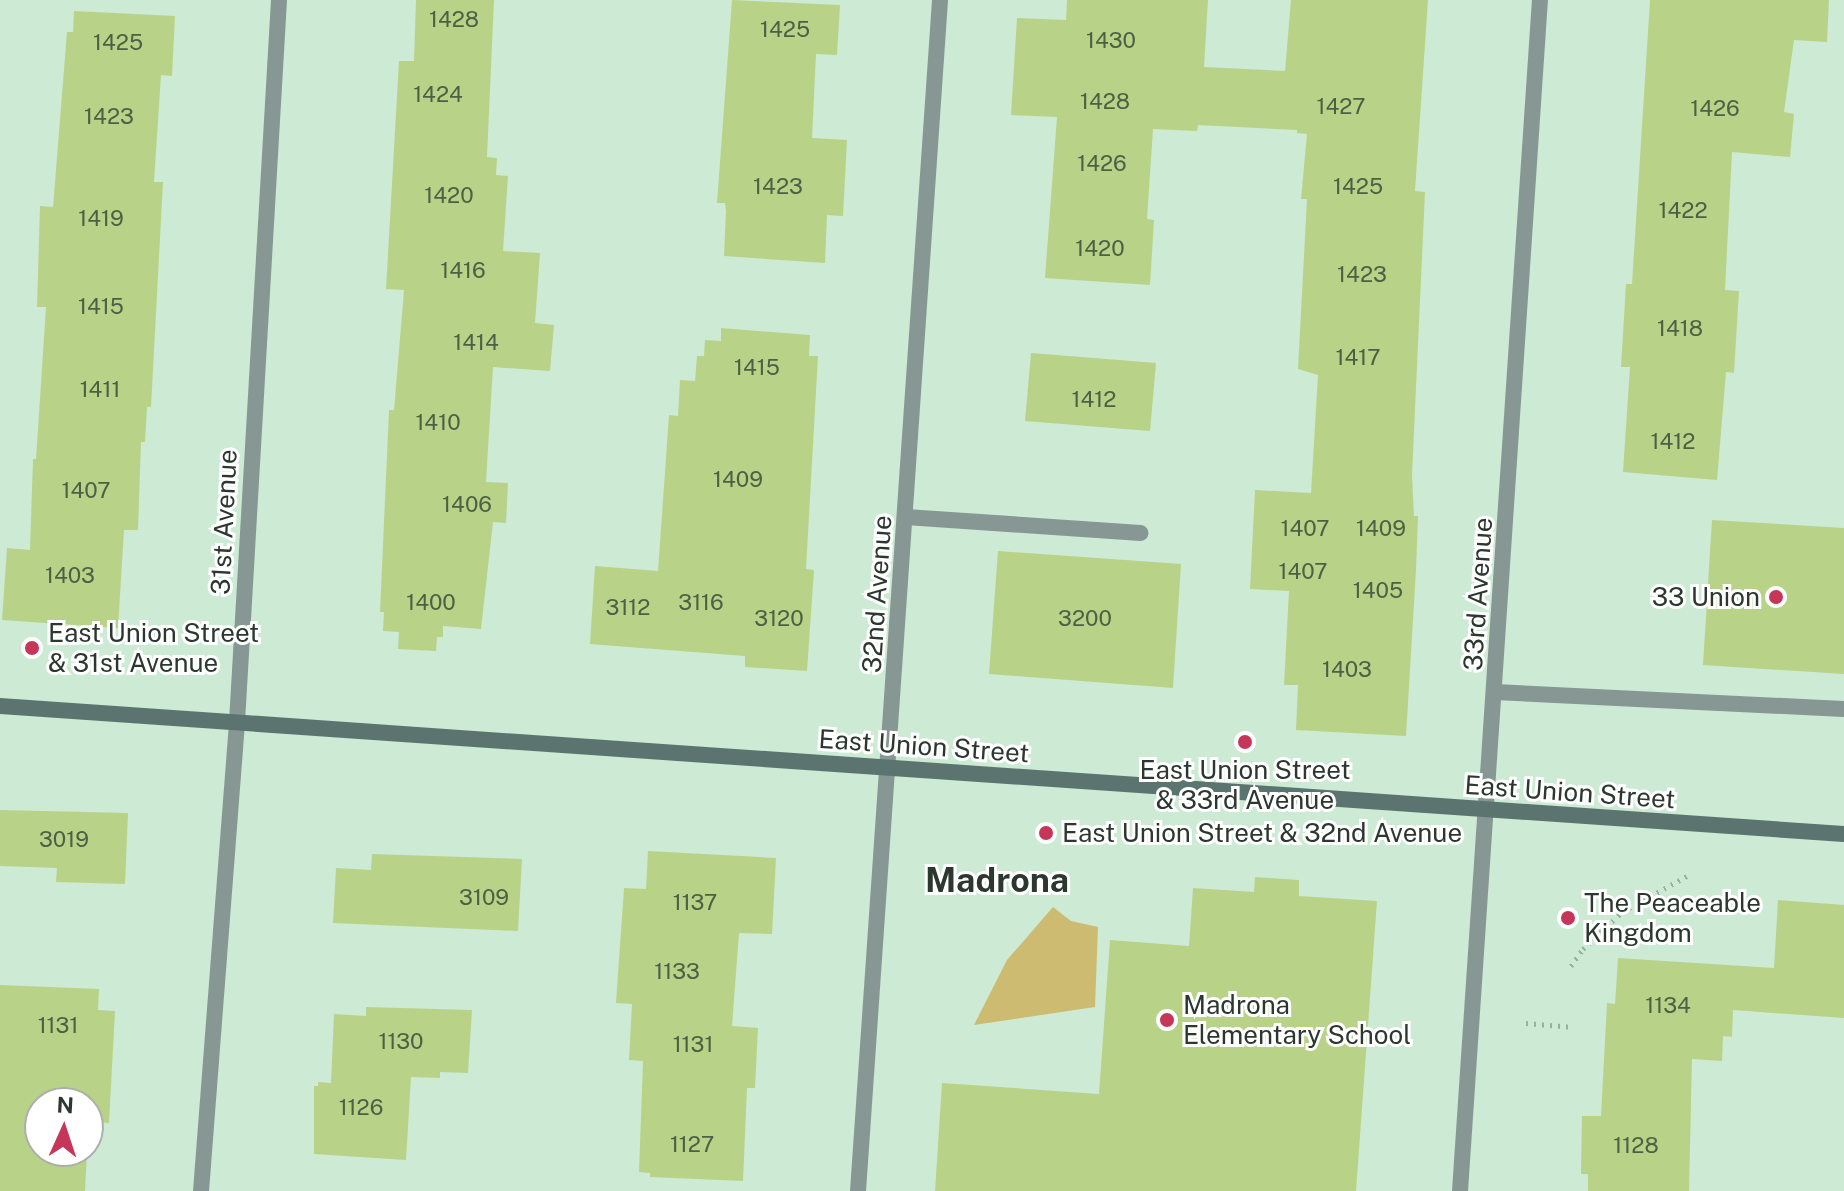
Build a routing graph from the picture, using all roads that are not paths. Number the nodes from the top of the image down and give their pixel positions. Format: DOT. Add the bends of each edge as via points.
graph roads {
  1 [pos="279,0"];
  2 [pos="940,0"];
  3 [pos="1540,0"];
  4 [pos="906,517"];
  5 [pos="1140,533"];
  6 [pos="1495,692"];
  7 [pos="0,706"];
  8 [pos="1844,709"];
  9 [pos="237,722"];
  10 [pos="889,767"];
  11 [pos="1487,810"];
  12 [pos="1844,834"];
  13 [pos="201,1191"];
  14 [pos="858,1191"];
  15 [pos="1460,1191"];
  1 -- 9 [label="street, 31st Avenue"];
  2 -- 4 [label="street, 32nd Avenue"];
  3 -- 6 [label="street, 33rd Avenue"];
  4 -- 5 [label="street"];
  4 -- 10 [label="street, 32nd Avenue"];
  6 -- 8 [label="street"];
  6 -- 11 [label="street, 33rd Avenue"];
  7 -- 9 [label="street, East Union Street"];
  9 -- 10 [label="street, East Union Street"];
  9 -- 13 [label="street, 31st Avenue"];
  10 -- 11 [label="street, East Union Street"];
  10 -- 14 [label="street, 32nd Avenue"];
  11 -- 12 [label="street, East Union Street"];
  11 -- 15 [label="street, 33rd Avenue"];
}
